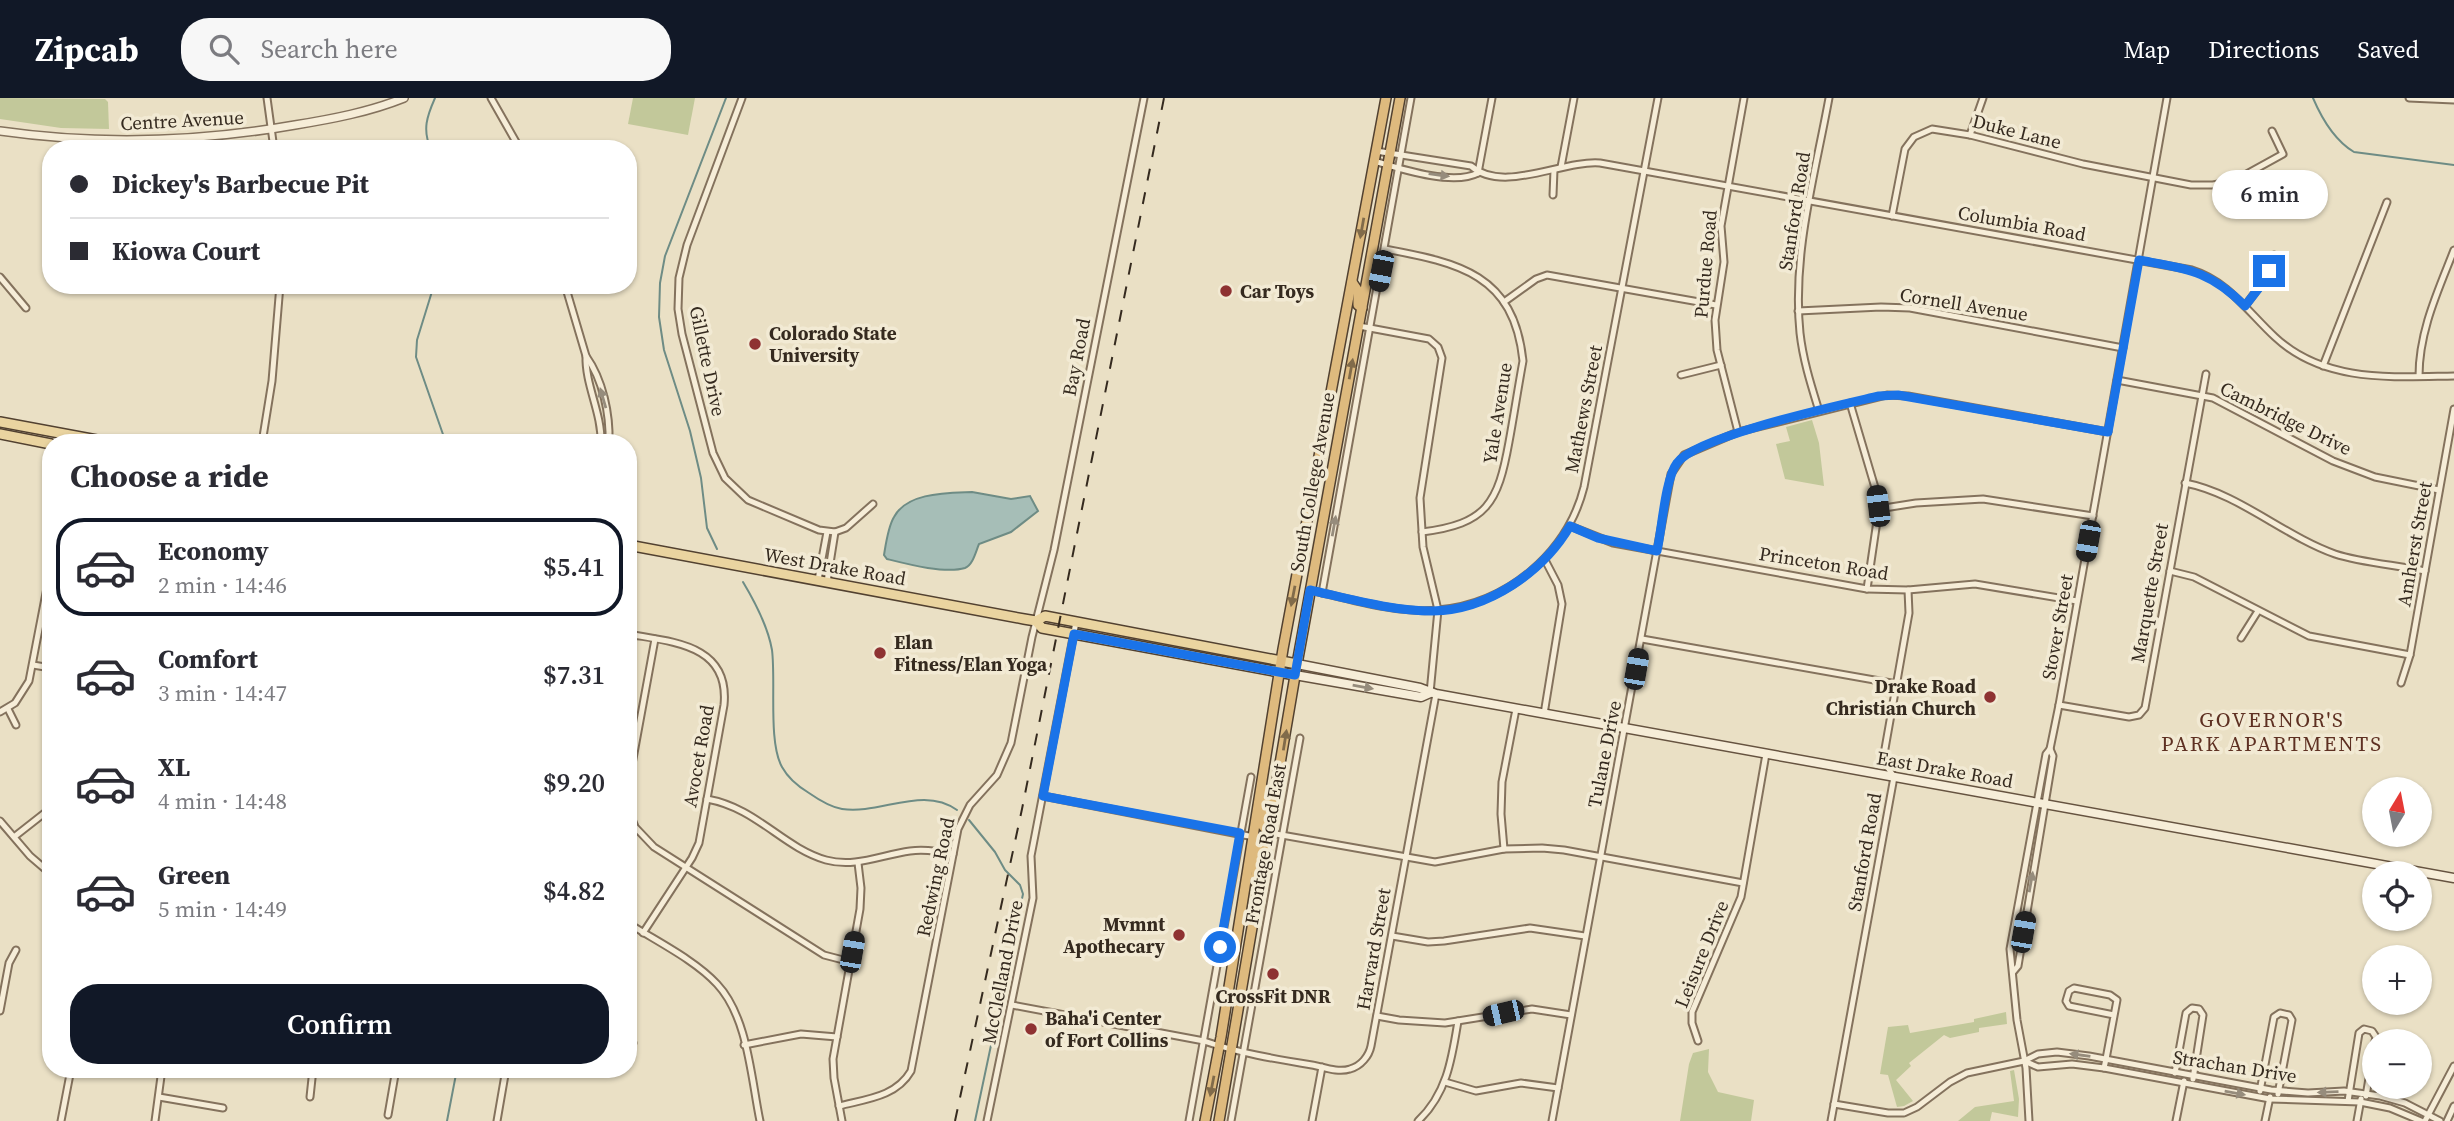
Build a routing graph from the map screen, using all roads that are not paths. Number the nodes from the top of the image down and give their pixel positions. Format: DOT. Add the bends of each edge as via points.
graph roads {
  1 [pos="267,98"];
  2 [pos="404,98"];
  3 [pos="491,98"];
  4 [pos="742,98"];
  5 [pos="1144,98"];
  6 [pos="1386,98"];
  7 [pos="1400,98"];
  8 [pos="1411,98"];
  9 [pos="1492,98"];
  10 [pos="1574,98"];
  11 [pos="1658,98"];
  12 [pos="1744,98"];
  13 [pos="1829,98"];
  14 [pos="1983,98"];
  15 [pos="2167,98"];
  16 [pos="2409,98"];
  17 [pos="2454,100"];
  18 [pos="271,129"];
  19 [pos="0,131"];
  20 [pos="2272,131"];
  21 [pos="1970,135"];
  22 [pos="273,140"];
  23 [pos="515,140"];
  24 [pos="1390,152"];
  25 [pos="1401,154"];
  26 [pos="1375,156"];
  27 [pos="1388,165"];
  28 [pos="1399,168"];
  29 [pos="1557,169"];
  30 [pos="1644,171"];
  31 [pos="1478,173"];
  32 [pos="2154,177"];
  33 [pos="1728,186"];
  34 [pos="1553,195"];
  35 [pos="1810,201"];
  36 [pos="2388,202"];
  37 [pos="1892,216"];
  38 [pos="1385,249"];
  39 [pos="2454,250"];
  40 [pos="2274,255"];
  41 [pos="2139,260"];
  42 [pos="0,277"];
  43 [pos="1352,282"];
  44 [pos="1622,288"];
  45 [pos="279,294"];
  46 [pos="568,294"];
  47 [pos="1504,302"];
  48 [pos="1716,305"];
  49 [pos="2245,306"];
  50 [pos="26,308"];
  51 [pos="1362,308"];
  52 [pos="1798,311"];
  53 [pos="1359,326"];
  54 [pos="1370,328"];
  55 [pos="2123,348"];
  56 [pos="586,356"];
  57 [pos="1721,365"];
  58 [pos="2323,366"];
  59 [pos="2206,374"];
  60 [pos="1681,375"];
  61 [pos="2419,376"];
  62 [pos="2454,376"];
  63 [pos="2117,380"];
  64 [pos="2202,395"];
  65 [pos="1850,403"];
  66 [pos="2454,409"];
  67 [pos="1819,411"];
  68 [pos="0,422"];
  69 [pos="0,428"];
  70 [pos="54,432"];
  71 [pos="1738,432"];
  72 [pos="2108,432"];
  73 [pos="0,434"];
  74 [pos="42,434"];
  75 [pos="43,434"];
  76 [pos="65,434"];
  77 [pos="263,434"];
  78 [pos="600,434"];
  79 [pos="608,434"];
  80 [pos="42,442"];
  81 [pos="2185,483"];
  82 [pos="2440,489"];
  83 [pos="873,504"];
  84 [pos="1878,509"];
  85 [pos="2093,516"];
  86 [pos="1570,526"];
  87 [pos="827,532"];
  88 [pos="835,532"];
  89 [pos="1422,532"];
  90 [pos="637,547"];
  91 [pos="1657,551"];
  92 [pos="1545,560"];
  93 [pos="2425,570"];
  94 [pos="2170,571"];
  95 [pos="823,582"];
  96 [pos="1867,589"];
  97 [pos="1310,590"];
  98 [pos="1908,590"];
  99 [pos="1322,593"];
  100 [pos="2077,601"];
  101 [pos="1438,610"];
  102 [pos="2258,611"];
  103 [pos="42,621"];
  104 [pos="1036,621"];
  105 [pos="1076,622"];
  106 [pos="1074,634"];
  107 [pos="637,636"];
  108 [pos="2241,638"];
  109 [pos="655,639"];
  110 [pos="1642,639"];
  111 [pos="1174,641"];
  112 [pos="1127,644"];
  113 [pos="1208,647"];
  114 [pos="1173,652"];
  115 [pos="2410,654"];
  116 [pos="1281,660"];
  117 [pos="1297,664"];
  118 [pos="33,665"];
  119 [pos="42,666"];
  120 [pos="1280,671"];
  121 [pos="1295,675"];
  122 [pos="2401,683"];
  123 [pos="1897,684"];
  124 [pos="1433,694"];
  125 [pos="2059,705"];
  126 [pos="8,709"];
  127 [pos="1516,709"];
  128 [pos="0,712"];
  129 [pos="1544,714"];
  130 [pos="16,725"];
  131 [pos="1625,729"];
  132 [pos="637,737"];
  133 [pos="1300,738"];
  134 [pos="1766,754"];
  135 [pos="1251,777"];
  136 [pos="1894,778"];
  137 [pos="1262,787"];
  138 [pos="1043,796"];
  139 [pos="707,799"];
  140 [pos="2041,804"];
  141 [pos="42,815"];
  142 [pos="0,821"];
  143 [pos="637,830"];
  144 [pos="1270,832"];
  145 [pos="1240,833"];
  146 [pos="1282,835"];
  147 [pos="14,837"];
  148 [pos="1254,837"];
  149 [pos="1504,849"];
  150 [pos="953,854"];
  151 [pos="1600,856"];
  152 [pos="1406,858"];
  153 [pos="858,863"];
  154 [pos="42,867"];
  155 [pos="686,867"];
  156 [pos="2454,878"];
  157 [pos="1743,883"];
  158 [pos="1260,888"];
  159 [pos="637,929"];
  160 [pos="643,933"];
  161 [pos="1392,936"];
  162 [pos="1585,936"];
  163 [pos="16,950"];
  164 [pos="850,962"];
  165 [pos="1012,1005"];
  166 [pos="0,1012"];
  167 [pos="1571,1015"];
  168 [pos="2114,1015"];
  169 [pos="1377,1016"];
  170 [pos="1458,1021"];
  171 [pos="2362,1030"];
  172 [pos="837,1037"];
  173 [pos="1204,1041"];
  174 [pos="1698,1041"];
  175 [pos="744,1045"];
  176 [pos="1220,1046"];
  177 [pos="1232,1051"];
  178 [pos="1243,1053"];
  179 [pos="2106,1059"];
  180 [pos="2024,1061"];
  181 [pos="2454,1066"];
  182 [pos="1322,1067"];
  183 [pos="2104,1068"];
  184 [pos="2175,1073"];
  185 [pos="2185,1074"];
  186 [pos="2194,1076"];
  187 [pos="69,1078"];
  188 [pos="161,1078"];
  189 [pos="312,1078"];
  190 [pos="394,1078"];
  191 [pos="504,1078"];
  192 [pos="1445,1082"];
  193 [pos="2174,1082"];
  194 [pos="2183,1083"];
  195 [pos="2192,1085"];
  196 [pos="1558,1088"];
  197 [pos="2260,1088"];
  198 [pos="2275,1091"];
  199 [pos="2349,1092"];
  200 [pos="2362,1093"];
  201 [pos="159,1097"];
  202 [pos="310,1097"];
  203 [pos="2259,1097"];
  204 [pos="2363,1099"];
  205 [pos="2392,1099"];
  206 [pos="2273,1100"];
  207 [pos="2348,1101"];
  208 [pos="2362,1102"];
  209 [pos="1834,1104"];
  210 [pos="839,1105"];
  211 [pos="2454,1107"];
  212 [pos="223,1108"];
  213 [pos="388,1115"];
  214 [pos="2429,1115"];
  215 [pos="61,1121"];
  216 [pos="155,1121"];
  217 [pos="497,1121"];
  218 [pos="760,1121"];
  219 [pos="842,1121"];
  220 [pos="987,1121"];
  221 [pos="1189,1121"];
  222 [pos="1205,1121"];
  223 [pos="1219,1121"];
  224 [pos="1231,1121"];
  225 [pos="1312,1121"];
  226 [pos="1418,1121"];
  227 [pos="1552,1121"];
  228 [pos="1831,1121"];
  229 [pos="2029,1121"];
  230 [pos="2176,1121"];
  231 [pos="2265,1121"];
  232 [pos="2357,1121"];
  233 [pos="2423,1121"];
  234 [pos="2440,1121"];
  235 [pos="2447,1121"];
  1 -- 18 [label="street"];
  2 -- 18 [label="street, Centre Avenue" via="350,115"];
  3 -- 23 [label="street"];
  4 -- 87 [label="street, Gillette Drive" via="683,258 678,298 682,334 713,453 726,478 758,506"];
  5 -- 104 [label="street, Bay Road"];
  6 -- 26 [label="highway, South College Avenue"];
  7 -- 24 [label="highway, South College Avenue"];
  8 -- 25 [label="street"];
  9 -- 31 [label="street"];
  10 -- 29 [label="street"];
  11 -- 30 [label="street, Mathews Street"];
  12 -- 33 [label="street, Purdue Road"];
  13 -- 35 [label="street, Stanford Road"];
  14 -- 21 [label="street"];
  15 -- 32 [label="street, Stover Street"];
  16 -- 17 [label="street"];
  18 -- 19 [label="street, Centre Avenue" via="132,140"];
  18 -- 22 [label="street"];
  20 -- 32 [label="street, Duke Lane" via="2283,154 2245,176 2203,186"];
  21 -- 32 [label="street, Duke Lane"];
  21 -- 37 [label="street, Duke Lane" via="1932,129 1914,137 1903,155"];
  24 -- 25 [label="street, Columbia Road"];
  24 -- 26 [label="street, Columbia Road"];
  24 -- 27 [label="highway, South College Avenue"];
  25 -- 28 [label="street"];
  25 -- 31 [label="street, Columbia Road" via="1471,166"];
  26 -- 27 [label="street, Columbia Road"];
  26 -- 43 [label="highway, South College Avenue, one-way"];
  27 -- 28 [label="street, Columbia Road"];
  27 -- 51 [label="highway, South College Avenue"];
  28 -- 31 [label="street, Columbia Road, one-way" via="1469,178"];
  28 -- 38 [label="street"];
  29 -- 30 [label="street, Columbia Road" via="1589,162"];
  29 -- 31 [label="street, Columbia Road" via="1506,177"];
  29 -- 34 [label="street"];
  30 -- 33 [label="street, Columbia Road"];
  30 -- 44 [label="street, Mathews Street"];
  32 -- 41 [label="street, Stover Street"];
  33 -- 35 [label="street, Columbia Road"];
  33 -- 48 [label="street, Purdue Road" via="1721,226 1724,262"];
  35 -- 37 [label="street, Columbia Road"];
  35 -- 52 [label="street, Stanford Road" via="1800,255"];
  36 -- 58 [label="street"];
  37 -- 41 [label="street, Columbia Road"];
  38 -- 47 [label="street, Yale Avenue" via="1461,267"];
  38 -- 54 [label="street"];
  39 -- 61 [label="street" via="2423,332"];
  40 -- 49 [label="street" via="2266,278"];
  41 -- 49 [label="street, Columbia Road" via="2209,277"];
  41 -- 55 [label="street, Stover Street"];
  42 -- 50 [label="street"];
  43 -- 51 [label="highway"];
  43 -- 116 [label="highway, South College Avenue, one-way"];
  44 -- 47 [label="street" via="1547,275"];
  44 -- 48 [label="street"];
  44 -- 86 [label="street, Mathews Street" via="1584,488"];
  45 -- 77 [label="street"];
  46 -- 56 [label="street"];
  47 -- 89 [label="street, Yale Avenue" via="1516,325 1523,361 1500,486 1489,504 1467,522"];
  48 -- 57 [label="street, Purdue Road"];
  49 -- 58 [label="street, Columbia Road" via="2284,344"];
  51 -- 53 [label="highway, South College Avenue"];
  52 -- 55 [label="street, Cornell Avenue" via="1899,307"];
  52 -- 67 [label="street, Stanford Road" via="1803,357"];
  53 -- 54 [label="street, Harvard Street"];
  97 -- 53 [label="highway, South College Avenue, one-way"];
  54 -- 89 [label="street, Harvard Street" via="1429,340 1442,358 1422,480"];
  99 -- 54 [label="street, one-way"];
  55 -- 63 [label="street, Stover Street"];
  56 -- 78 [label="street"];
  79 -- 56 [label="street, one-way" via="604,397"];
  57 -- 60 [label="street"];
  57 -- 71 [label="street, Purdue Road"];
  58 -- 61 [label="street, Columbia Road" via="2362,375"];
  59 -- 64 [label="street, Marquette Street"];
  61 -- 62 [label="street, Columbia Road"];
  63 -- 64 [label="street, Cambridge Drive"];
  63 -- 72 [label="street, Stover Street"];
  64 -- 81 [label="street, Marquette Street"];
  64 -- 82 [label="street, Cambridge Drive" via="2375,477"];
  65 -- 67 [label="street, Tulane Drive"];
  65 -- 72 [label="street, Tulane Drive" via="1887,395 1908,396"];
  65 -- 84 [label="street"];
  66 -- 82 [label="street, Amherst Street"];
  67 -- 71 [label="street, Tulane Drive"];
  68 -- 70 [label="main road"];
  69 -- 74 [label="main road"];
  70 -- 75 [label="main road"];
  70 -- 76 [label="main road"];
  71 -- 91 [label="street, Tulane Drive" via="1690,451 1675,466"];
  72 -- 85 [label="street, Stover Street"];
  73 -- 80 [label="main road"];
  81 -- 93 [label="street" via="2207,488 2337,555"];
  81 -- 94 [label="street, Marquette Street"];
  82 -- 93 [label="street, Amherst Street"];
  83 -- 88 [label="street" via="855,522"];
  84 -- 85 [label="street" via="1983,499"];
  84 -- 96 [label="street"];
  85 -- 100 [label="street, Stover Street"];
  86 -- 91 [label="street, Princeton Road" via="1606,541"];
  86 -- 92 [label="street, Mathews Street"];
  87 -- 88 [label="street, Gillette Drive"];
  87 -- 95 [label="street"];
  88 -- 95 [label="street"];
  89 -- 101 [label="street, Harvard Street"];
  90 -- 95 [label="main road, West Drake Road"];
  91 -- 96 [label="street, Princeton Road"];
  91 -- 110 [label="street, Tulane Drive"];
  92 -- 101 [label="street" via="1501,591"];
  92 -- 129 [label="street" via="1562,604"];
  93 -- 115 [label="street, Amherst Street"];
  94 -- 102 [label="street" via="2194,577"];
  94 -- 125 [label="street, Marquette Street" via="2145,708 2129,717"];
  95 -- 104 [label="main road, West Drake Road"];
  96 -- 98 [label="street, Princeton Road"];
  97 -- 99 [label="street"];
  97 -- 117 [label="highway, South College Avenue"];
  98 -- 100 [label="street, Princeton Road" via="1975,584"];
  98 -- 123 [label="street, Stanford Road" via="1909,613"];
  99 -- 101 [label="street" via="1399,608"];
  100 -- 125 [label="street, Stover Street"];
  101 -- 124 [label="street, Harvard Street"];
  102 -- 108 [label="street"];
  102 -- 115 [label="street" via="2309,636"];
  103 -- 118 [label="street"];
  104 -- 105 [label="main road, West Drake Road" via="1045,616"];
  104 -- 106 [label="main road, West Drake Road" via="1042,628"];
  104 -- 150 [label="street, Redwing Road" via="1008,753 997,775 964,814"];
  105 -- 106 [label="street, McClelland Drive"];
  105 -- 111 [label="main road, West Drake Road"];
  106 -- 112 [label="main road, West Drake Road"];
  106 -- 138 [label="street, McClelland Drive"];
  107 -- 109 [label="street, Avocet Road"];
  109 -- 132 [label="street"];
  109 -- 139 [label="street, Avocet Road" via="703,653 723,682 724,705"];
  110 -- 123 [label="street"];
  110 -- 131 [label="street, Tulane Drive"];
  111 -- 112 [label="main road"];
  111 -- 113 [label="main road, West Drake Road"];
  112 -- 114 [label="main road, West Drake Road"];
  113 -- 114 [label="main road" via="1181,646"];
  113 -- 116 [label="main road, West Drake Road"];
  114 -- 120 [label="main road, West Drake Road"];
  115 -- 122 [label="street, Amherst Street"];
  116 -- 117 [label="main road, East Drake Road"];
  116 -- 120 [label="highway, South College Avenue"];
  117 -- 121 [label="highway, South College Avenue"];
  117 -- 124 [label="main road, East Drake Road"];
  118 -- 119 [label="street"];
  118 -- 126 [label="street" via="26,689"];
  120 -- 121 [label="main road, East Drake Road"];
  120 -- 137 [label="highway, South College Avenue"];
  121 -- 124 [label="main road, East Drake Road, one-way" via="1421,697"];
  144 -- 121 [label="highway, South College Avenue, one-way"];
  123 -- 136 [label="street, Stanford Road" via="1883,760"];
  124 -- 127 [label="main road, East Drake Road"];
  124 -- 152 [label="street, Harvard Street"];
  125 -- 140 [label="street, Stover Street" via="2046,754"];
  126 -- 128 [label="street"];
  126 -- 130 [label="street"];
  127 -- 129 [label="main road, East Drake Road"];
  127 -- 149 [label="street" via="1502,782"];
  129 -- 131 [label="main road, East Drake Road"];
  131 -- 134 [label="main road, East Drake Road"];
  131 -- 151 [label="street, Tulane Drive"];
  133 -- 146 [label="street, Frontage Road East"];
  134 -- 136 [label="main road, East Drake Road"];
  134 -- 157 [label="street, Leisure Drive"];
  135 -- 145 [label="street"];
  136 -- 140 [label="main road, East Drake Road"];
  136 -- 209 [label="street, Stanford Road"];
  137 -- 144 [label="highway" via="1267,796 1264,826"];
  137 -- 148 [label="highway, South College Avenue"];
  138 -- 145 [label="street"];
  138 -- 165 [label="street, McClelland Drive" via="1031,856 1033,898"];
  139 -- 153 [label="street" via="744,810 814,855"];
  139 -- 155 [label="street, Avocet Road" via="699,844"];
  140 -- 156 [label="main road, East Drake Road"];
  140 -- 180 [label="street, Stover Street" via="2010,949"];
  141 -- 147 [label="street"];
  142 -- 147 [label="street"];
  143 -- 155 [label="street" via="647,842"];
  144 -- 146 [label="street"];
  144 -- 158 [label="highway, South College Avenue"];
  145 -- 148 [label="street"];
  145 -- 173 [label="street"];
  146 -- 152 [label="street"];
  146 -- 178 [label="street, Frontage Road East"];
  147 -- 154 [label="street"];
  148 -- 158 [label="highway" via="1259,843 1255,881"];
  148 -- 176 [label="highway, South College Avenue"];
  149 -- 151 [label="street" via="1542,848"];
  149 -- 152 [label="street" via="1447,861"];
  150 -- 153 [label="street" via="920,850"];
  150 -- 210 [label="street, Redwing Road" via="911,1071 893,1091"];
  151 -- 157 [label="street"];
  151 -- 162 [label="street, Tulane Drive"];
  152 -- 161 [label="street, Harvard Street"];
  153 -- 164 [label="street" via="861,898"];
  155 -- 160 [label="street, Avocet Road"];
  155 -- 164 [label="street" via="824,955"];
  157 -- 174 [label="street, Leisure Drive" via="1734,916 1692,1012"];
  158 -- 177 [label="highway, South College Avenue"];
  159 -- 160 [label="street"];
  160 -- 175 [label="street" via="718,985 736,1013"];
  161 -- 162 [label="street" via="1444,942 1530,928"];
  161 -- 169 [label="street, Harvard Street"];
  162 -- 167 [label="street, Tulane Drive"];
  163 -- 166 [label="street" via="9,963"];
  164 -- 172 [label="street"];
  165 -- 173 [label="street, Harvard Street"];
  165 -- 220 [label="street, McClelland Drive"];
  167 -- 170 [label="street" via="1532,1009"];
  167 -- 196 [label="street, Tulane Drive"];
  168 -- 168 [label="street" via="2069,1006 2066,996 2074,988 2110,995 2117,1000"];
  168 -- 179 [label="street"];
  169 -- 170 [label="street" via="1429,1023"];
  169 -- 182 [label="street, Harvard Street" via="1370,1052 1363,1061 1349,1070"];
  170 -- 192 [label="street"];
  171 -- 199 [label="street"];
  172 -- 175 [label="street" via="801,1034"];
  172 -- 210 [label="street" via="833,1068"];
  173 -- 176 [label="street, Harvard Street"];
  173 -- 221 [label="street"];
  175 -- 218 [label="street"];
  176 -- 177 [label="street, Harvard Street"];
  176 -- 222 [label="highway, South College Avenue, one-way"];
  177 -- 178 [label="street, Harvard Street"];
  177 -- 223 [label="highway, South College Avenue"];
  178 -- 182 [label="street, Harvard Street"];
  178 -- 224 [label="street, Frontage Road East"];
  179 -- 180 [label="street, Strachan Drive, one-way" via="2057,1052"];
  179 -- 183 [label="street"];
  179 -- 184 [label="street, Strachan Drive"];
  180 -- 183 [label="street, Strachan Drive" via="2038,1068 2072,1064"];
  180 -- 209 [label="street, Strachan Drive" via="1959,1076 1904,1113"];
  180 -- 229 [label="street, Stover Street"];
  181 -- 214 [label="street"];
  182 -- 225 [label="street"];
  183 -- 193 [label="street, Strachan Drive"];
  184 -- 185 [label="street, Strachan Drive"];
  184 -- 186 [label="street" via="2186,1013 2199,1009 2203,1015"];
  184 -- 193 [label="street"];
  185 -- 186 [label="street, Strachan Drive"];
  185 -- 194 [label="street"];
  186 -- 195 [label="street"];
  186 -- 197 [label="street, Strachan Drive"];
  187 -- 215 [label="street"];
  188 -- 201 [label="street"];
  189 -- 202 [label="street"];
  190 -- 213 [label="street"];
  191 -- 217 [label="street"];
  192 -- 196 [label="street" via="1476,1091 1521,1083"];
  192 -- 226 [label="street"];
  193 -- 194 [label="street, Strachan Drive"];
  194 -- 195 [label="street, Strachan Drive"];
  194 -- 230 [label="street"];
  195 -- 203 [label="street, Strachan Drive, one-way"];
  196 -- 227 [label="street, Tulane Drive"];
  197 -- 198 [label="street, Strachan Drive"];
  197 -- 198 [label="street" via="2274,1017 2280,1013 2292,1020"];
  197 -- 203 [label="street"];
  199 -- 198 [label="street, Strachan Drive, one-way"];
  198 -- 206 [label="street"];
  199 -- 200 [label="street, Strachan Drive"];
  199 -- 207 [label="street"];
  201 -- 212 [label="street"];
  201 -- 216 [label="street"];
  203 -- 206 [label="street, Strachan Drive"];
  204 -- 208 [label="street"];
  205 -- 214 [label="street, Strachan Drive"];
  206 -- 207 [label="street, Strachan Drive"];
  206 -- 231 [label="street"];
  207 -- 208 [label="street, Strachan Drive"];
  208 -- 232 [label="street"];
  208 -- 233 [label="street, Strachan Drive"];
  209 -- 228 [label="street, Stanford Road"];
  210 -- 219 [label="street"];
  211 -- 235 [label="street"];
  214 -- 233 [label="street"];
  214 -- 234 [label="street, Strachan Drive"];
}
